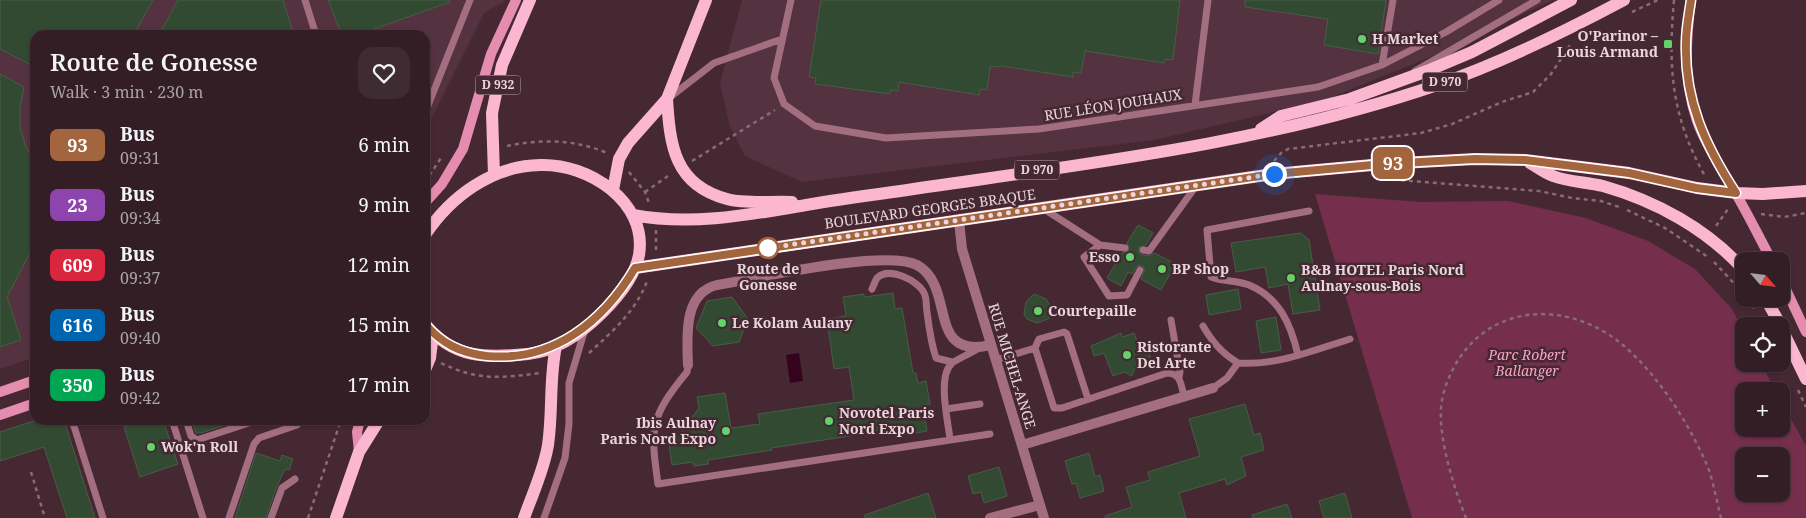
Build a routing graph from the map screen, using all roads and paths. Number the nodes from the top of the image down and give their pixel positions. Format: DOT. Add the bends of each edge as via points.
graph roads {
  1 [pos="305,0"];
  2 [pos="470,0"];
  3 [pos="516,0"];
  4 [pos="530,0"];
  5 [pos="706,0"];
  6 [pos="792,0"];
  7 [pos="1208,0"];
  8 [pos="1393,0"];
  9 [pos="1499,0"];
  10 [pos="1537,0"];
  11 [pos="1571,0"];
  12 [pos="1624,0"];
  13 [pos="1658,0"];
  14 [pos="1691,0"];
  15 [pos="1625,15"];
  16 [pos="314,30"];
  17 [pos="1576,37"];
  18 [pos="782,39"];
  19 [pos="1382,65"];
  20 [pos="1402,81"];
  21 [pos="667,99"];
  22 [pos="430,101"];
  23 [pos="784,104"];
  24 [pos="1195,106"];
  25 [pos="1254,133"];
  26 [pos="1525,160"];
  27 [pos="681,168"];
  28 [pos="494,174"];
  29 [pos="1274,174"];
  30 [pos="1381,179"];
  31 [pos="1196,186"];
  32 [pos="612,190"];
  33 [pos="1806,190"];
  34 [pos="645,192"];
  35 [pos="1736,193"];
  36 [pos="430,197"];
  37 [pos="818,203"];
  38 [pos="1041,207"];
  39 [pos="1309,211"];
  40 [pos="633,215"];
  41 [pos="959,221"];
  42 [pos="430,228"];
  43 [pos="1100,245"];
  44 [pos="1125,248"];
  45 [pos="1767,252"];
  46 [pos="1146,253"];
  47 [pos="1735,262"];
  48 [pos="635,268"];
  49 [pos="1140,270"];
  50 [pos="1735,284"];
  51 [pos="872,289"];
  52 [pos="1790,298"];
  53 [pos="1170,320"];
  54 [pos="1203,326"];
  55 [pos="585,328"];
  56 [pos="430,330"];
  57 [pos="1806,332"];
  58 [pos="433,334"];
  59 [pos="1350,340"];
  60 [pos="991,345"];
  61 [pos="1790,345"];
  62 [pos="556,346"];
  63 [pos="980,347"];
  64 [pos="1035,348"];
  65 [pos="1298,355"];
  66 [pos="430,358"];
  67 [pos="996,360"];
  68 [pos="952,362"];
  69 [pos="1238,364"];
  70 [pos="688,365"];
  71 [pos="1179,377"];
  72 [pos="1806,379"];
  73 [pos="30,382"];
  74 [pos="1213,388"];
  75 [pos="0,392"];
  76 [pos="1184,396"];
  77 [pos="1088,399"];
  78 [pos="980,404"];
  79 [pos="30,405"];
  80 [pos="946,409"];
  81 [pos="0,415"];
  82 [pos="74,425"];
  83 [pos="174,425"];
  84 [pos="188,425"];
  85 [pos="243,425"];
  86 [pos="297,425"];
  87 [pos="339,425"];
  88 [pos="359,425"];
  89 [pos="376,425"];
  90 [pos="990,434"];
  91 [pos="950,439"];
  92 [pos="1022,446"];
  93 [pos="359,452"];
  94 [pos="31,472"];
  95 [pos="295,479"];
  96 [pos="1040,505"];
  97 [pos="46,518"];
  98 [pos="103,518"];
  99 [pos="203,518"];
  100 [pos="229,518"];
  101 [pos="272,518"];
  102 [pos="308,518"];
  103 [pos="336,518"];
  104 [pos="524,518"];
  105 [pos="544,518"];
  106 [pos="990,518"];
  107 [pos="1044,518"];
  108 [pos="1466,518"];
  109 [pos="1721,518"];
  1 -- 16 [label="lane"];
  2 -- 22 [label="lane"];
  3 -- 36 [label="main road" via="491,54 463,149"];
  4 -- 28 [label="main road, D 932" via="502,65 494,103"];
  5 -- 21 [label="main road"];
  6 -- 18 [label="lane"];
  7 -- 24 [label="lane"];
  8 -- 19 [label="lane"];
  9 -- 19 [label="lane, RUE LÉON JOUHAUX"];
  10 -- 20 [label="lane" via="1468,42 1424,64"];
  11 -- 20 [label="main road" via="1472,52"];
  12 -- 25 [label="main road, BOULEVARD GEORGES BRAQUE / D 970" via="1511,55 1437,85"];
  13 -- 15 [label="path"];
  14 -- 35 [label="main road" via="1686,50 1696,120 1717,164"];
  17 -- 29 [label="path" via="1542,85 1522,98 1502,102 1435,131 1288,149 1273,162"];
  18 -- 21 [label="lane" via="714,63"];
  18 -- 23 [label="lane" via="774,78"];
  19 -- 24 [label="lane, RUE LÉON JOUHAUX" via="1318,86"];
  20 -- 25 [label="main road" via="1350,99 1281,116"];
  21 -- 27 [label="main road" via="672,148"];
  21 -- 32 [label="main road" via="618,159"];
  23 -- 24 [label="lane, RUE LÉON JOUHAUX" via="815,126 886,138 1039,129"];
  23 -- 27 [label="path"];
  25 -- 37 [label="main road, BOULEVARD GEORGES BRAQUE / D 970" via="1131,157"];
  26 -- 29 [label="main road, BOULEVARD GEORGES BRAQUE" via="1392,163"];
  26 -- 35 [label="main road, BOULEVARD GEORGES BRAQUE" via="1629,173"];
  26 -- 47 [label="main road" via="1554,177 1602,186 1648,203 1708,237"];
  27 -- 34 [label="path"];
  27 -- 37 [label="main road" via="700,187 727,199"];
  28 -- 32 [label="main road" via="540,165 570,168"];
  28 -- 42 [label="main road" via="459,195"];
  29 -- 31 [label="main road, BOULEVARD GEORGES BRAQUE"];
  30 -- 50 [label="path" via="1540,191 1622,208 1665,228 1699,250"];
  31 -- 38 [label="main road, BOULEVARD GEORGES BRAQUE"];
  31 -- 46 [label="lane"];
  32 -- 40 [label="main road"];
  33 -- 35 [label="main road, BOULEVARD GEORGES BRAQUE"];
  35 -- 45 [label="main road"];
  37 -- 40 [label="main road, BOULEVARD GEORGES BRAQUE / D 970" via="724,219 656,219"];
  38 -- 41 [label="main road, BOULEVARD GEORGES BRAQUE"];
  38 -- 43 [label="lane"];
  39 -- 65 [label="lane" via="1207,230 1211,277 1250,285 1277,304 1288,319"];
  40 -- 48 [label="main road" via="639,233"];
  41 -- 48 [label="main road, BOULEVARD GEORGES BRAQUE"];
  41 -- 60 [label="street, RUE MICHEL-ANGE" via="962,249"];
  43 -- 44 [label="lane"];
  43 -- 49 [label="lane" via="1084,257 1109,296 1127,295"];
  48 -- 55 [label="main road" via="611,304"];
  51 -- 68 [label="lane" via="876,279 882,275 910,279 920,288 925,294 930,339 936,358"];
  52 -- 57 [label="main road"];
  53 -- 71 [label="lane"];
  54 -- 69 [label="lane" via="1214,345"];
  55 -- 62 [label="main road"];
  55 -- 105 [label="lane" via="569,383 565,458"];
  56 -- 58 [label="main road"];
  58 -- 62 [label="main road" via="468,354 484,356 532,354"];
  58 -- 66 [label="main road"];
  59 -- 65 [label="lane"];
  60 -- 63 [label="street"];
  60 -- 67 [label="street, RUE MICHEL-ANGE"];
  61 -- 72 [label="main road"];
  62 -- 104 [label="main road" via="550,377 551,416 547,448"];
  63 -- 68 [label="lane"];
  63 -- 70 [label="street" via="968,346 950,336 936,285 925,271 906,261 893,259 832,265 703,290 690,317"];
  64 -- 67 [label="lane"];
  64 -- 77 [label="lane" via="1054,408"];
  64 -- 77 [label="lane" via="1039,339 1067,334"];
  65 -- 69 [label="lane" via="1254,365"];
  67 -- 92 [label="street, RUE MICHEL-ANGE"];
  68 -- 80 [label="lane" via="945,381"];
  69 -- 74 [label="lane"];
  70 -- 91 [label="lane" via="687,372 660,410 653,429 658,484"];
  71 -- 76 [label="lane"];
  71 -- 77 [label="lane" via="1167,373"];
  73 -- 75 [label="main road"];
  74 -- 76 [label="street"];
  76 -- 92 [label="street"];
  78 -- 80 [label="lane"];
  79 -- 81 [label="main road"];
  80 -- 91 [label="lane"];
  82 -- 98 [label="lane"];
  83 -- 99 [label="lane"];
  84 -- 85 [label="lane" via="191,436 197,440"];
  86 -- 100 [label="lane" via="259,438 254,444"];
  87 -- 102 [label="path"];
  88 -- 93 [label="main road"];
  89 -- 93 [label="main road"];
  90 -- 91 [label="lane"];
  92 -- 96 [label="street, RUE MICHEL-ANGE"];
  93 -- 103 [label="main road"];
  94 -- 97 [label="path"];
  95 -- 101 [label="lane" via="282,488"];
  96 -- 106 [label="street"];
  96 -- 107 [label="street, RUE MICHEL-ANGE"];
  108 -- 109 [label="path" via="1442,426 1441,408 1449,377 1466,349 1496,323 1517,316 1540,314 1580,320 1603,331 1642,364 1688,425 1709,471"];
}
